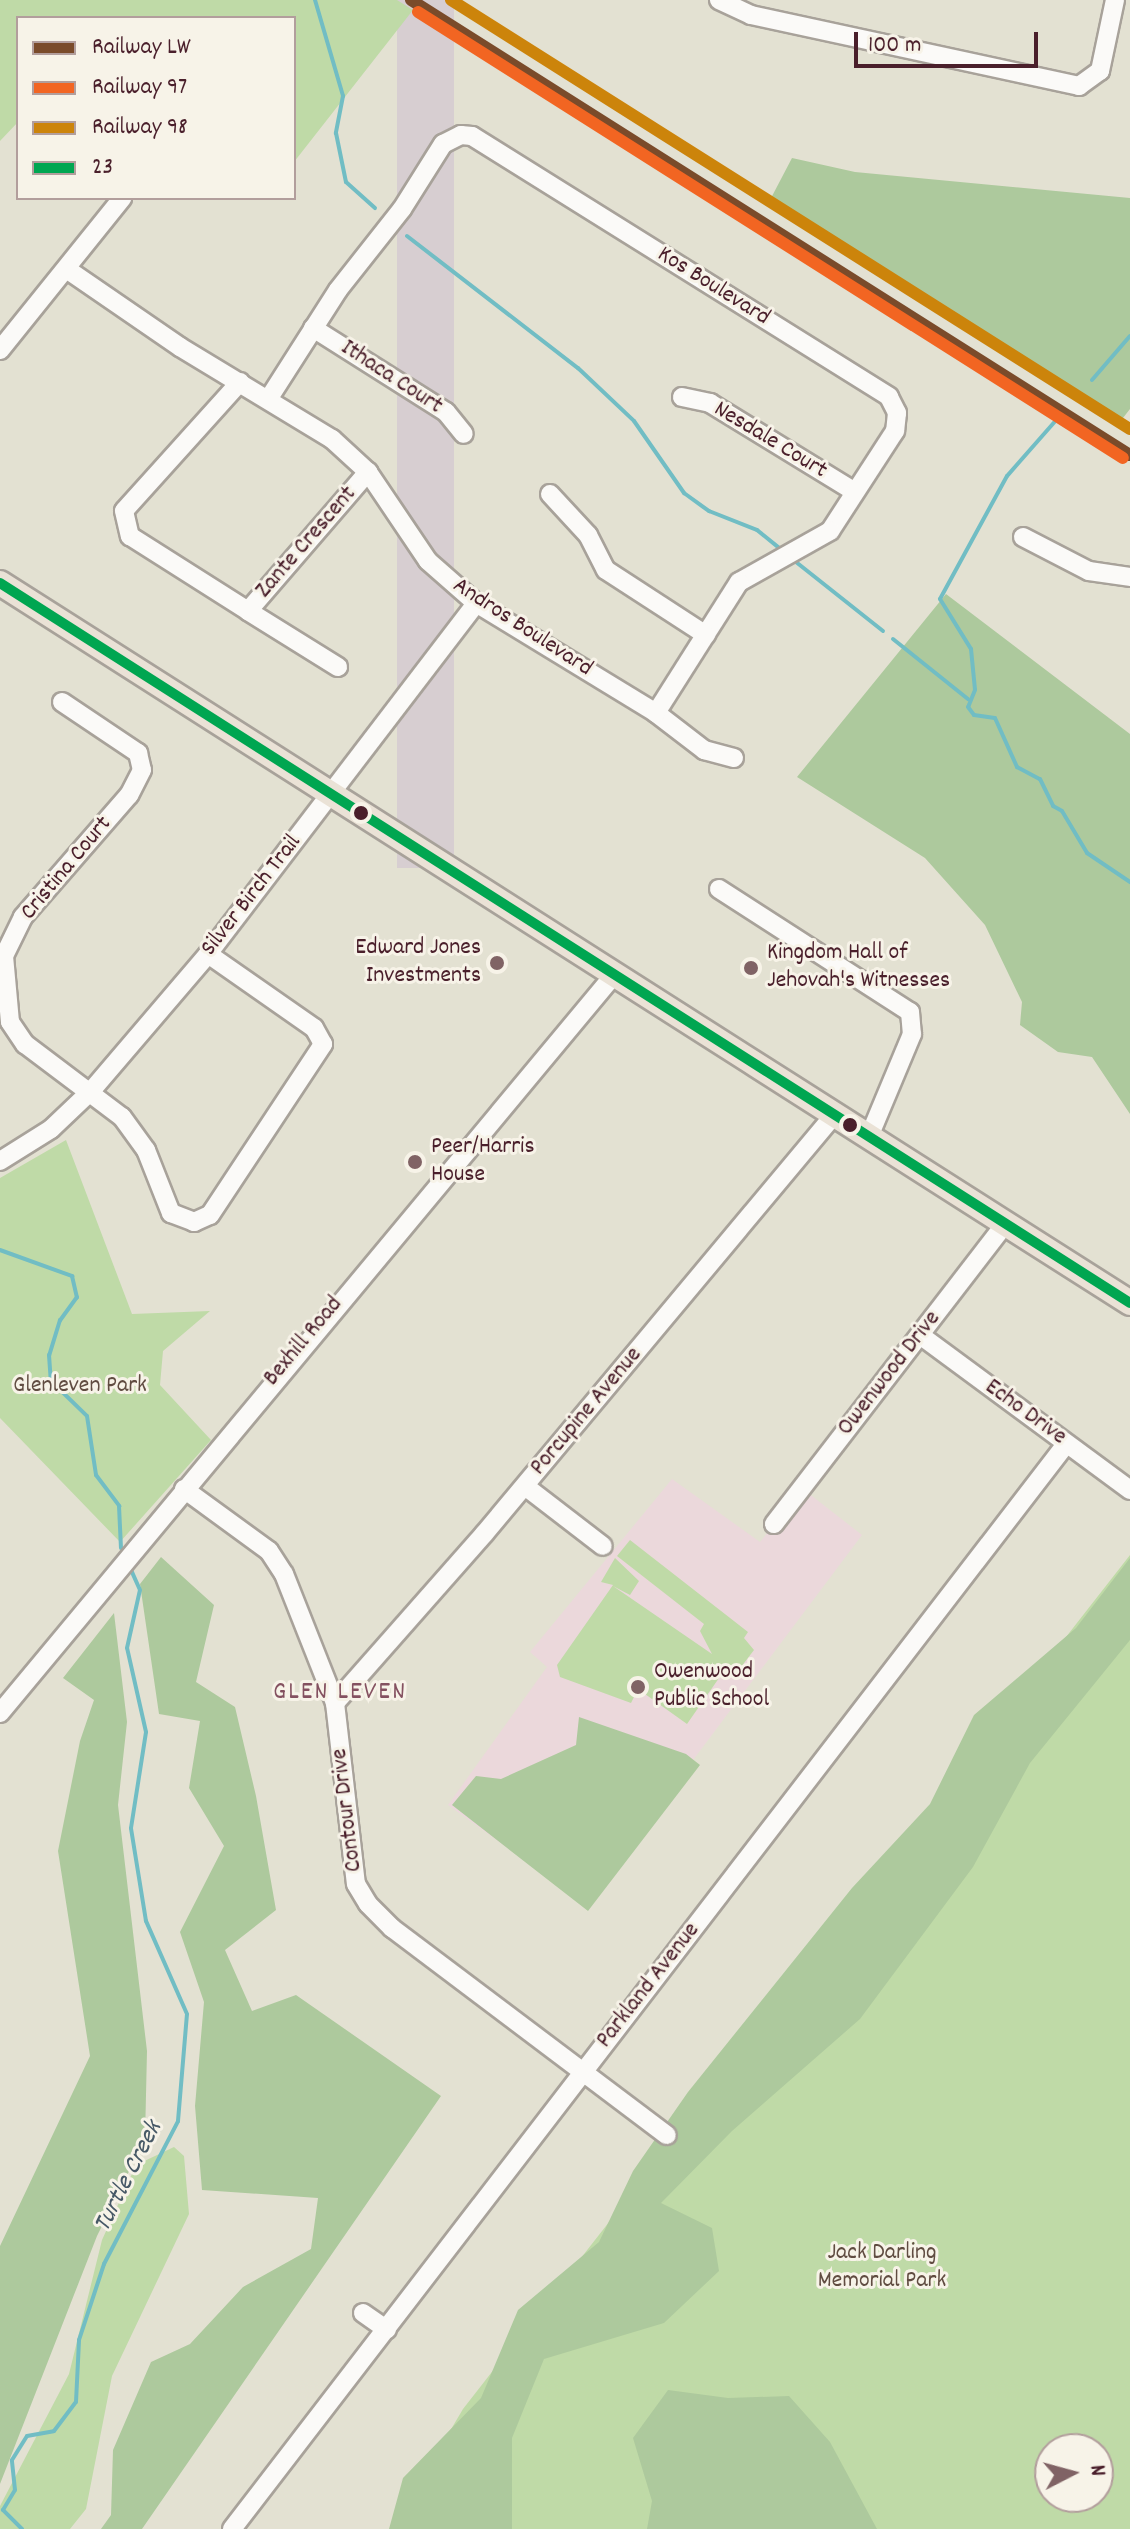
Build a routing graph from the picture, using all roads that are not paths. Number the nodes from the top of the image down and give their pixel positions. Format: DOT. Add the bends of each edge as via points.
graph roads {
  1 [pos="719,0"];
  2 [pos="1115,0"];
  3 [pos="120,200"];
  4 [pos="68,270"];
  5 [pos="313,328"];
  6 [pos="0,350"];
  7 [pos="240,382"];
  8 [pos="682,397"];
  9 [pos="269,398"];
  10 [pos="464,434"];
  11 [pos="368,472"];
  12 [pos="855,492"];
  13 [pos="550,494"];
  14 [pos="1023,537"];
  15 [pos="1130,577"];
  16 [pos="0,583"];
  17 [pos="476,603"];
  18 [pos="248,611"];
  19 [pos="706,635"];
  20 [pos="338,667"];
  21 [pos="62,702"];
  22 [pos="656,713"];
  23 [pos="734,758"];
  24 [pos="329,798"];
  25 [pos="719,889"];
  26 [pos="208,954"];
  27 [pos="613,976"];
  28 [pos="92,1090"];
  29 [pos="834,1115"];
  30 [pos="869,1137"];
  31 [pos="0,1161"];
  32 [pos="1005,1224"];
  33 [pos="1130,1303"];
  34 [pos="920,1335"];
  35 [pos="1066,1444"];
  36 [pos="525,1486"];
  37 [pos="184,1489"];
  38 [pos="1130,1490"];
  39 [pos="774,1524"];
  40 [pos="603,1546"];
  41 [pos="335,1703"];
  42 [pos="0,1713"];
  43 [pos="582,2074"];
  44 [pos="667,2135"];
  45 [pos="363,2313"];
  46 [pos="387,2330"];
  47 [pos="232,2529"];
  1 -- 2 [label="street" via="751,15 1079,86 1100,71"];
  3 -- 4 [label="street"];
  4 -- 6 [label="street"];
  4 -- 7 [label="street, Andros Boulevard"];
  5 -- 9 [label="street, Kos Boulevard"];
  5 -- 10 [label="street, Ithaca Court" via="446,412"];
  5 -- 12 [label="street, Kos Boulevard" via="402,209 443,144 453,136 472,136 889,397 897,413 895,431"];
  7 -- 9 [label="street, Andros Boulevard"];
  7 -- 18 [label="street, Zante Crescent" via="124,511 123,520 130,536"];
  8 -- 12 [label="street, Nesdale Court" via="710,403"];
  9 -- 11 [label="street, Andros Boulevard" via="332,439"];
  11 -- 17 [label="street, Andros Boulevard" via="428,561"];
  11 -- 18 [label="street, Zante Crescent"];
  12 -- 19 [label="street, Kos Boulevard" via="830,531 739,582"];
  13 -- 19 [label="street" via="588,535 606,570"];
  14 -- 15 [label="street" via="1089,571"];
  16 -- 24 [label="main road"];
  17 -- 22 [label="street, Andros Boulevard"];
  17 -- 24 [label="street, Silver Birch Trail"];
  18 -- 20 [label="street"];
  19 -- 22 [label="street, Kos Boulevard"];
  21 -- 28 [label="street, Cristina Court" via="138,753 142,770 129,795 23,917 4,956 5,983 10,1022 25,1044"];
  22 -- 23 [label="street, Andros Boulevard" via="704,750"];
  24 -- 26 [label="street, Silver Birch Trail"];
  24 -- 27 [label="main road"];
  25 -- 30 [label="street" via="910,1012 912,1034"];
  26 -- 28 [label="street, Silver Birch Trail"];
  26 -- 28 [label="street" via="314,1028 323,1044 210,1215 194,1222 171,1213 146,1150 122,1117"];
  27 -- 29 [label="main road"];
  27 -- 37 [label="street, Bexhill Road"];
  28 -- 31 [label="street, Silver Birch Trail" via="51,1129"];
  29 -- 30 [label="main road"];
  29 -- 36 [label="street, Porcupine Avenue"];
  30 -- 32 [label="main road"];
  32 -- 33 [label="main road"];
  32 -- 34 [label="street, Owenwood Drive"];
  34 -- 35 [label="street, Echo Drive"];
  34 -- 39 [label="street, Owenwood Drive"];
  35 -- 38 [label="street, Echo Drive"];
  35 -- 43 [label="street, Parkland Avenue"];
  36 -- 40 [label="street"];
  36 -- 41 [label="street, Porcupine Avenue"];
  37 -- 41 [label="street, Contour Drive" via="278,1561"];
  37 -- 42 [label="street, Bexhill Road"];
  41 -- 43 [label="street, Contour Drive" via="356,1884 368,1904"];
  43 -- 44 [label="street, Contour Drive"];
  43 -- 46 [label="street, Parkland Avenue"];
  45 -- 46 [label="street"];
  46 -- 47 [label="street, Parkland Avenue"];
}
